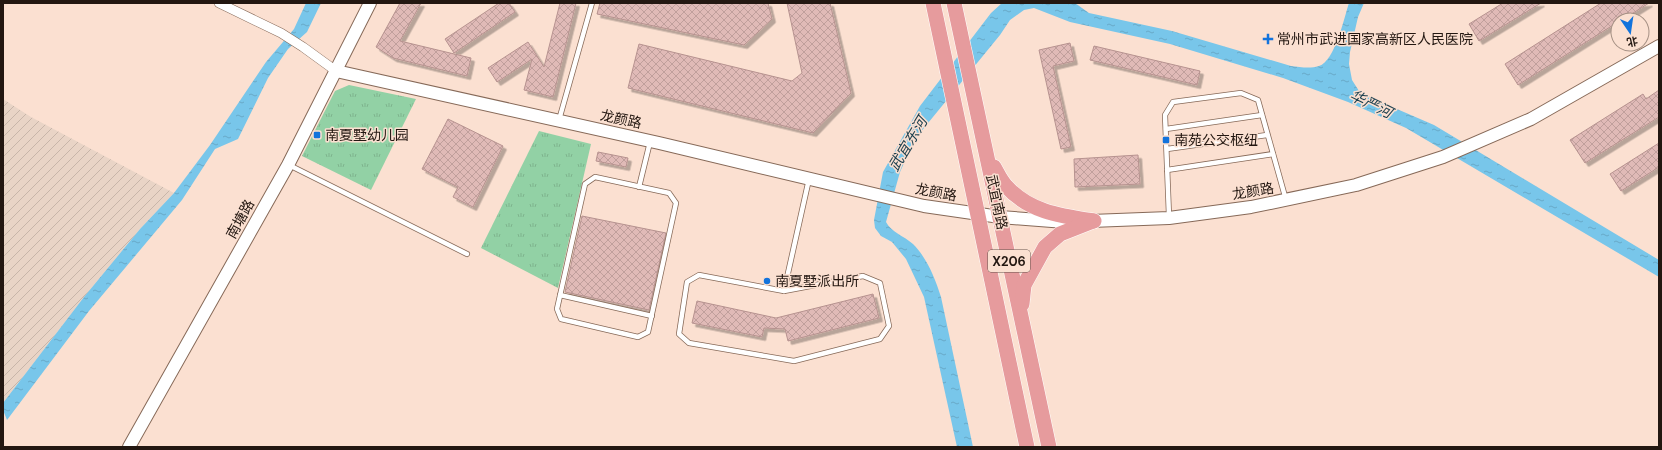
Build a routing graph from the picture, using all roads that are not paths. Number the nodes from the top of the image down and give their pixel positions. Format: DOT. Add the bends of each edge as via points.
graph roads {
  1 [pos="219,3"];
  2 [pos="370,3"];
  3 [pos="592,3"];
  4 [pos="933,3"];
  5 [pos="954,3"];
  6 [pos="1659,46"];
  7 [pos="336,71"];
  8 [pos="1262,115"];
  9 [pos="559,120"];
  10 [pos="1166,129"];
  11 [pos="1267,134"];
  12 [pos="650,141"];
  13 [pos="1167,149"];
  14 [pos="1273,154"];
  15 [pos="987,155"];
  16 [pos="288,165"];
  17 [pos="1167,170"];
  18 [pos="809,179"];
  19 [pos="639,187"];
  20 [pos="1287,201"];
  21 [pos="978,214"];
  22 [pos="1000,217"];
  23 [pos="1169,218"];
  24 [pos="1094,221"];
  25 [pos="467,254"];
  26 [pos="784,291"];
  27 [pos="560,295"];
  28 [pos="652,316"];
  29 [pos="1021,317"];
  30 [pos="129,447"];
  31 [pos="1027,447"];
  32 [pos="1049,447"];
  1 -- 7 [label="street" via="281,33"];
  2 -- 7 [label="street, 南塘路"];
  3 -- 9 [label="lane"];
  4 -- 21 [label="main road, 武宜南路 / X206"];
  5 -- 15 [label="main road, 武宜南路 / X206"];
  6 -- 20 [label="street, 龙颜路" via="1531,119 1478,143 1356,185"];
  7 -- 9 [label="street, 龙颜路"];
  7 -- 16 [label="street, 南塘路"];
  8 -- 10 [label="lane"];
  8 -- 10 [label="lane" via="1258,100 1241,92 1173,102 1165,116"];
  8 -- 11 [label="lane"];
  9 -- 12 [label="street, 龙颜路"];
  10 -- 13 [label="lane"];
  11 -- 13 [label="lane"];
  11 -- 14 [label="lane"];
  12 -- 18 [label="street, 龙颜路"];
  12 -- 19 [label="lane"];
  13 -- 17 [label="lane"];
  14 -- 17 [label="lane"];
  14 -- 20 [label="lane"];
  15 -- 22 [label="main road, 武宜南路 / X206"];
  15 -- 24 [label="main road" via="1005,186 1024,202 1051,214"];
  16 -- 25 [label="lane"];
  16 -- 30 [label="street, 南塘路"];
  17 -- 23 [label="lane"];
  18 -- 21 [label="street, 龙颜路" via="924,206"];
  18 -- 26 [label="lane"];
  19 -- 27 [label="lane" via="595,177 584,184"];
  19 -- 28 [label="lane" via="669,193 676,203"];
  20 -- 23 [label="street, 龙颜路"];
  21 -- 22 [label="street, 龙颜路"];
  21 -- 31 [label="main road, 武宜南路 / X206"];
  22 -- 24 [label="street, 龙颜路" via="1065,222"];
  22 -- 29 [label="main road, 武宜南路 / X206"];
  23 -- 24 [label="street, 龙颜路"];
  24 -- 29 [label="main road" via="1060,234 1045,247 1024,285"];
  26 -- 26 [label="lane" via="699,275 687,282 679,334 689,342 794,361 880,339 889,326 880,283 863,276"];
  27 -- 28 [label="lane"];
  27 -- 28 [label="lane" via="557,309 561,319 638,338 648,332"];
  29 -- 32 [label="main road, 武宜南路 / X206"];
}
